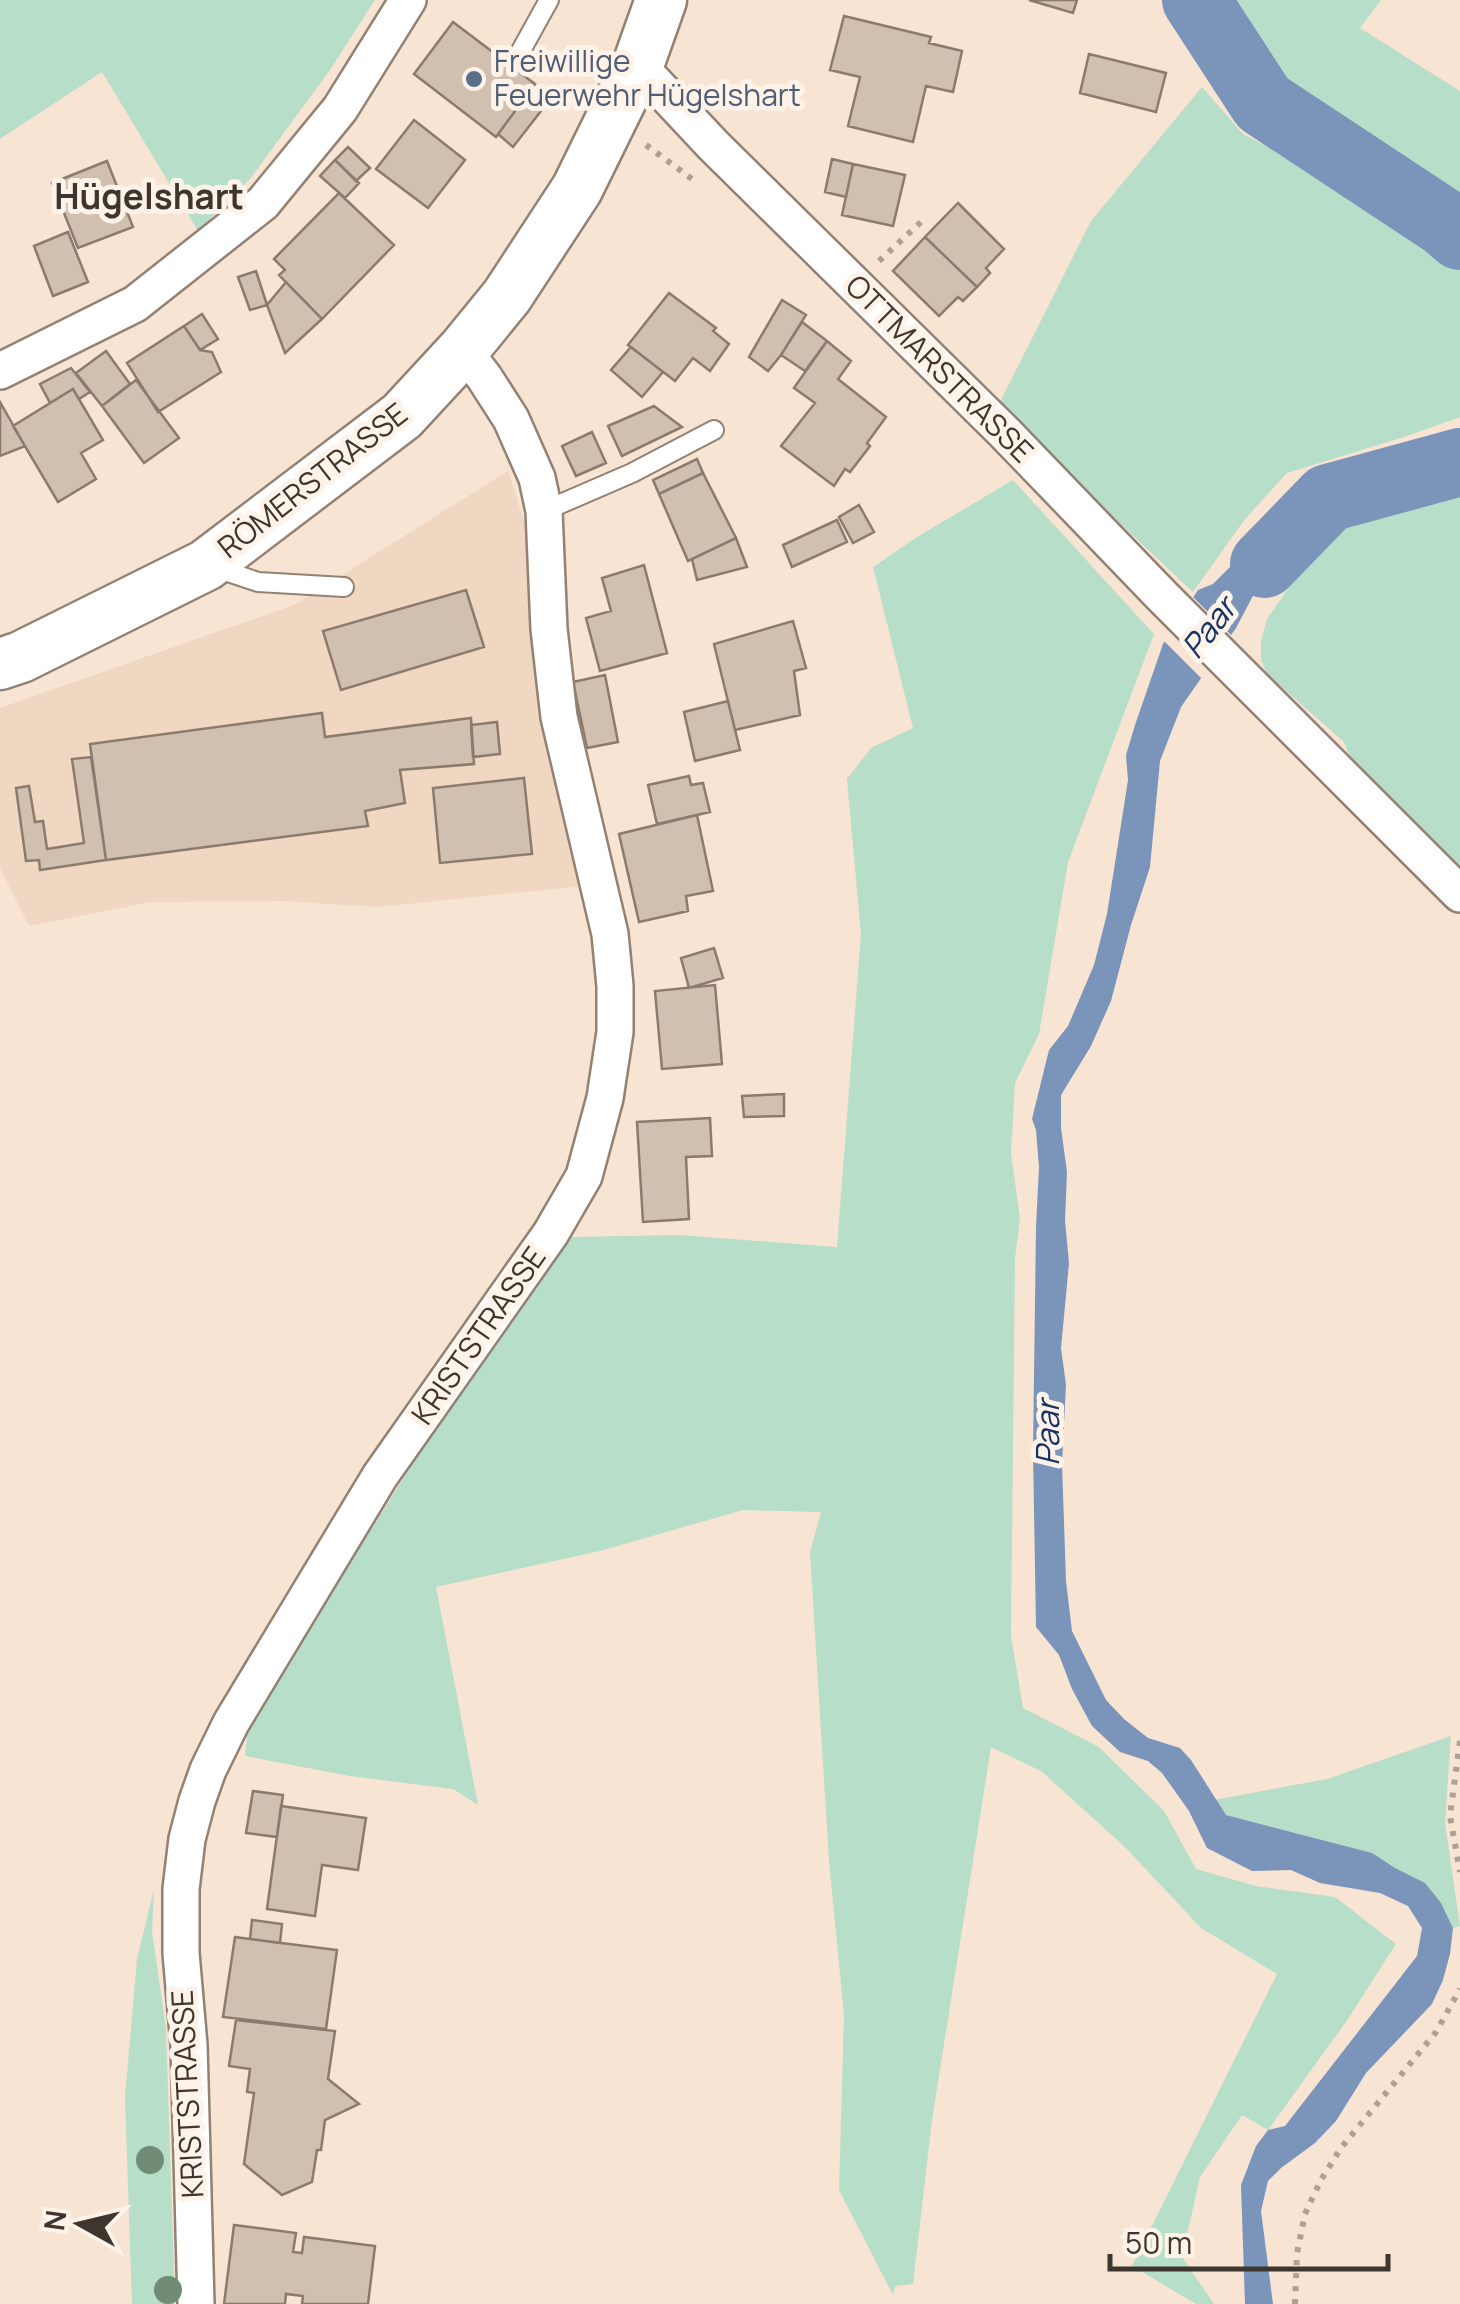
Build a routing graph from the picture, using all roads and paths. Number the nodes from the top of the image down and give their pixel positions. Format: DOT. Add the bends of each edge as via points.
graph roads {
  1 [pos="408,0"];
  2 [pos="549,0"];
  3 [pos="661,0"];
  4 [pos="518,56"];
  5 [pos="638,65"];
  6 [pos="922,221"];
  7 [pos="854,285"];
  8 [pos="463,350"];
  9 [pos="0,371"];
  10 [pos="714,430"];
  11 [pos="544,511"];
  12 [pos="206,565"];
  13 [pos="344,587"];
  14 [pos="0,664"];
  15 [pos="1460,894"];
  16 [pos="1460,1740"];
  17 [pos="1460,1872"];
  18 [pos="1460,1990"];
  19 [pos="196,2304"];
  20 [pos="1296,2304"];
  1 -- 9 [label="street" via="340,109 264,203 136,304"];
  2 -- 4 [label="lane"];
  3 -- 5 [label="main road, RÖMERSTRASSE"];
  5 -- 7 [label="street, OTTMARSTRASSE"];
  5 -- 8 [label="main road, RÖMERSTRASSE" via="576,189"];
  6 -- 7 [label="path"];
  7 -- 15 [label="street, OTTMARSTRASSE"];
  8 -- 11 [label="street, KRISTSTRASSE" via="511,419"];
  8 -- 12 [label="main road, RÖMERSTRASSE" via="402,416"];
  10 -- 11 [label="lane"];
  11 -- 19 [label="street, KRISTSTRASSE" via="559,717 610,934 615,1032 605,1098 584,1176 551,1234 380,1476 208,1770 187,1840 182,1889"];
  12 -- 13 [label="lane" via="258,582"];
  12 -- 14 [label="main road, RÖMERSTRASSE"];
  16 -- 17 [label="path" via="1450,1816"];
  18 -- 20 [label="path" via="1436,2032 1321,2180 1302,2227"];
}
